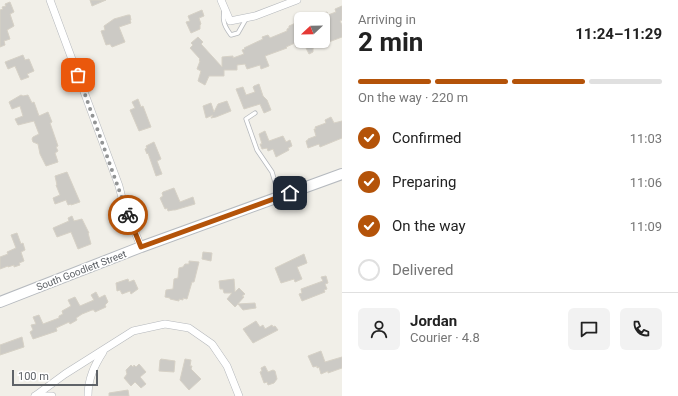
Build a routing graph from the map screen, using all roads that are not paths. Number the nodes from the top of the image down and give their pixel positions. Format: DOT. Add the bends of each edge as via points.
graph roads {
  1 [pos="50,0"];
  2 [pos="221,0"];
  3 [pos="297,0"];
  4 [pos="225,8"];
  5 [pos="246,18"];
  6 [pos="255,113"];
  7 [pos="342,174"];
  8 [pos="279,197"];
  9 [pos="141,247"];
  10 [pos="0,302"];
  11 [pos="106,348"];
  12 [pos="35,396"];
  13 [pos="52,396"];
  14 [pos="88,396"];
  15 [pos="238,396"];
  1 -- 9 [label="street"];
  2 -- 4 [label="street"];
  3 -- 5 [label="street"];
  4 -- 5 [label="street" via="230,21"];
  4 -- 5 [label="lane" via="225,28 231,35 238,33"];
  6 -- 8 [label="lane" via="246,119 257,150 272,172"];
  7 -- 8 [label="main road, South Goodlett Street"];
  8 -- 9 [label="main road, South Goodlett Street"];
  9 -- 10 [label="main road, South Goodlett Street"];
  11 -- 12 [label="street"];
  11 -- 14 [label="street" via="91,374"];
  11 -- 15 [label="street" via="133,331 165,324 189,328 212,344 227,366"];
  12 -- 13 [label="street"];
}
